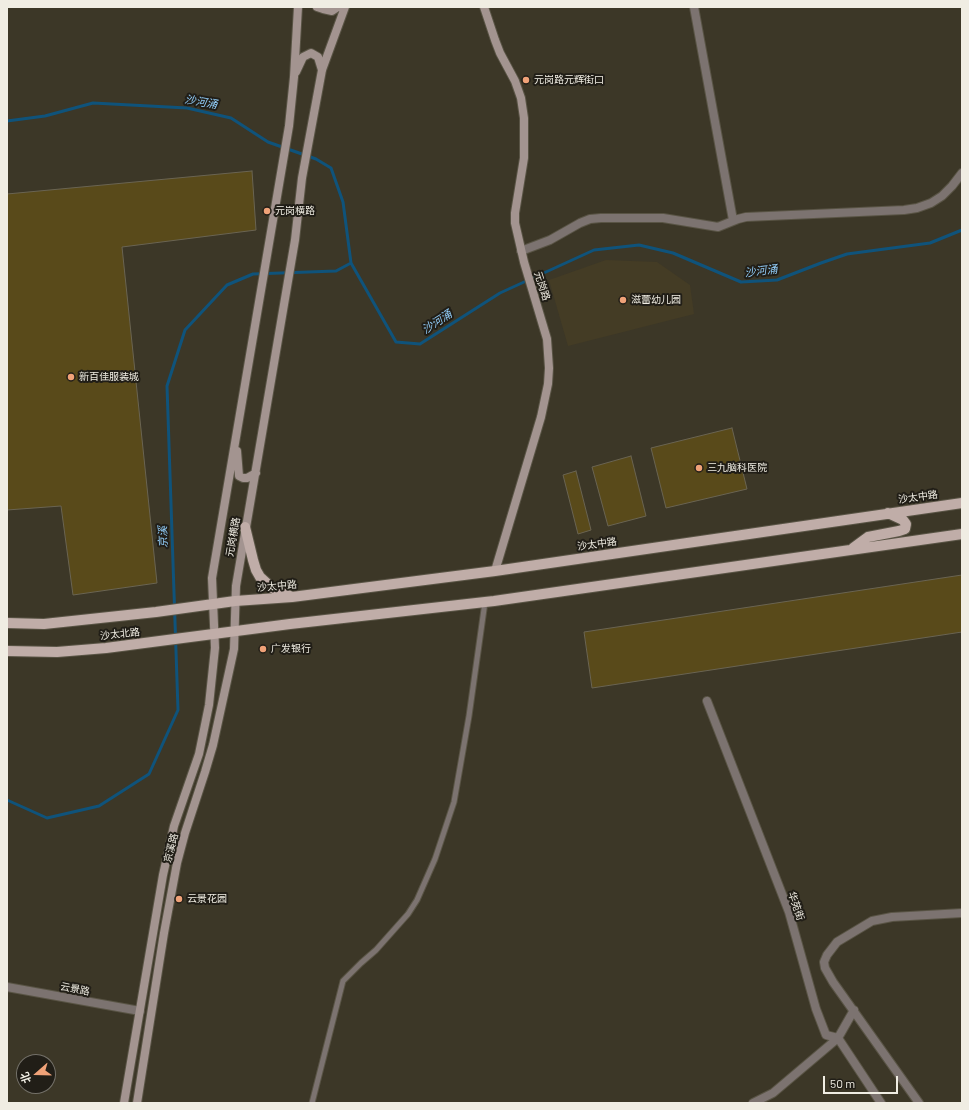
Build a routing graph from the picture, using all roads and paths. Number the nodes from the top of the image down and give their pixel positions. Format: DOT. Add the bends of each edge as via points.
graph roads {
  1 [pos="298,7"];
  2 [pos="317,7"];
  3 [pos="338,7"];
  4 [pos="345,7"];
  5 [pos="484,7"];
  6 [pos="694,7"];
  7 [pos="322,70"];
  8 [pos="294,77"];
  9 [pos="962,173"];
  10 [pos="733,220"];
  11 [pos="521,251"];
  12 [pos="236,443"];
  13 [pos="256,473"];
  14 [pos="962,503"];
  15 [pos="888,513"];
  16 [pos="245,527"];
  17 [pos="962,534"];
  18 [pos="851,549"];
  19 [pos="494,571"];
  20 [pos="292,597"];
  21 [pos="235,601"];
  22 [pos="485,602"];
  23 [pos="212,604"];
  24 [pos="7,623"];
  25 [pos="236,632"];
  26 [pos="214,634"];
  27 [pos="7,651"];
  28 [pos="707,701"];
  29 [pos="962,914"];
  30 [pos="7,986"];
  31 [pos="854,1010"];
  32 [pos="140,1011"];
  33 [pos="838,1038"];
  34 [pos="124,1103"];
  35 [pos="137,1103"];
  36 [pos="312,1103"];
  37 [pos="753,1103"];
  38 [pos="881,1103"];
  39 [pos="919,1103"];
  1 -- 8 [label="main road, 元岗横路"];
  2 -- 3 [label="main road" via="332,10"];
  4 -- 7 [label="main road, 元岗横路"];
  5 -- 11 [label="main road, 元岗路" via="500,54 516,81 521,98 524,158 515,218"];
  6 -- 10 [label="street"];
  7 -- 8 [label="main road" via="318,57 311,53 303,57"];
  7 -- 13 [label="main road, 元岗横路" via="302,178 295,240"];
  8 -- 12 [label="main road, 元岗横路" via="289,126"];
  9 -- 10 [label="street" via="942,196 917,208 746,217"];
  10 -- 11 [label="street" via="718,226 664,218 590,219 540,245"];
  11 -- 19 [label="main road, 元岗路" via="547,339 550,368 541,417"];
  12 -- 13 [label="main road" via="239,476 247,478"];
  12 -- 23 [label="main road, 元岗横路" via="212,578"];
  13 -- 16 [label="main road, 元岗横路"];
  14 -- 15 [label="main road, 沙太中路"];
  15 -- 18 [label="main road" via="903,520 906,524 905,529 868,537"];
  15 -- 19 [label="main road, 沙太中路"];
  16 -- 20 [label="main road" via="260,577 272,588"];
  16 -- 21 [label="main road, 元岗横路"];
  17 -- 18 [label="main road"];
  18 -- 22 [label="main road"];
  19 -- 20 [label="main road, 沙太中路"];
  20 -- 21 [label="main road, 沙太中路"];
  21 -- 23 [label="main road, 沙太北路"];
  21 -- 25 [label="main road, 京溪路"];
  22 -- 25 [label="main road"];
  22 -- 36 [label="lane" via="454,802 435,859 408,914 376,950 343,981"];
  23 -- 24 [label="main road, 沙太北路" via="44,624"];
  23 -- 26 [label="main road, 京溪路"];
  25 -- 26 [label="main road, 沙太北路"];
  25 -- 35 [label="main road, 京溪路" via="213,745 177,863"];
  26 -- 27 [label="main road, 沙太北路" via="112,648 58,652"];
  26 -- 32 [label="main road, 京溪路" via="213,676 204,733 168,851"];
  28 -- 33 [label="street, 华苑街" via="789,912 816,1009 826,1035"];
  29 -- 31 [label="street" via="880,919 872,921 837,942 827,955 825,968"];
  30 -- 32 [label="street, 云景路"];
  31 -- 33 [label="street"];
  31 -- 39 [label="street"];
  32 -- 34 [label="main road, 京溪路"];
  33 -- 37 [label="street" via="773,1093"];
  33 -- 38 [label="street, 华苑街"];
}
